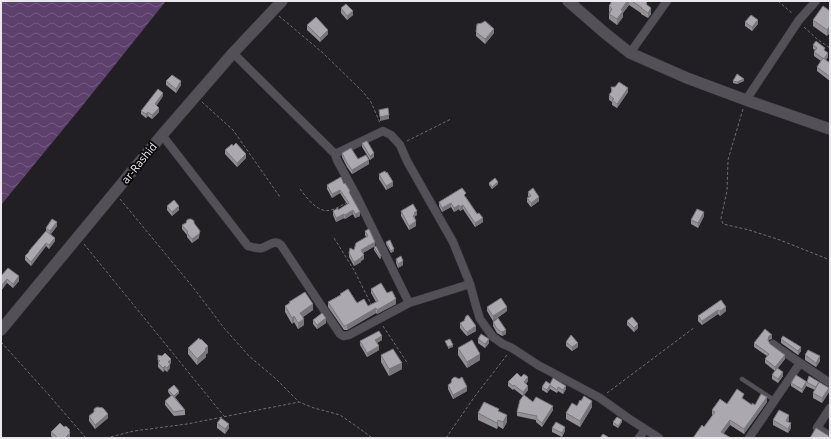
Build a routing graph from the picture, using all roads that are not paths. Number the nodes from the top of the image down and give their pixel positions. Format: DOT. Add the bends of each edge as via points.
graph roads {
  1 [pos="282,1"];
  2 [pos="568,1"];
  3 [pos="667,1"];
  4 [pos="816,1"];
  5 [pos="233,53"];
  6 [pos="630,53"];
  7 [pos="746,100"];
  8 [pos="830,129"];
  9 [pos="162,136"];
  10 [pos="335,154"];
  11 [pos="470,284"];
  12 [pos="409,303"];
  13 [pos="1,330"];
  14 [pos="773,344"];
  15 [pos="800,363"];
  16 [pos="742,379"];
  17 [pos="830,383"];
  18 [pos="774,400"];
  19 [pos="830,408"];
  20 [pos="641,436"];
  21 [pos="830,436"];
  22 [pos="659,438"];
  23 [pos="749,438"];
  1 -- 5 [label="main road, ar-Rashid"];
  2 -- 6 [label="main road"];
  3 -- 6 [label="street"];
  4 -- 7 [label="street" via="798,20"];
  5 -- 9 [label="main road, ar-Rashid"];
  5 -- 10 [label="street"];
  6 -- 7 [label="main road"];
  7 -- 8 [label="main road"];
  9 -- 12 [label="street" via="248,246 263,248 271,243 281,244 340,334 349,335"];
  9 -- 13 [label="main road, ar-Rashid"];
  10 -- 11 [label="street" via="384,131 391,134 400,145 453,242"];
  10 -- 12 [label="street"];
  11 -- 12 [label="street"];
  11 -- 20 [label="street" via="480,318 493,337 538,365 600,398"];
  14 -- 15 [label="street"];
  15 -- 17 [label="street"];
  15 -- 18 [label="street"];
  16 -- 18 [label="lane"];
  18 -- 23 [label="street"];
  19 -- 21 [label="street" via="817,428"];
  20 -- 22 [label="street"];
}
